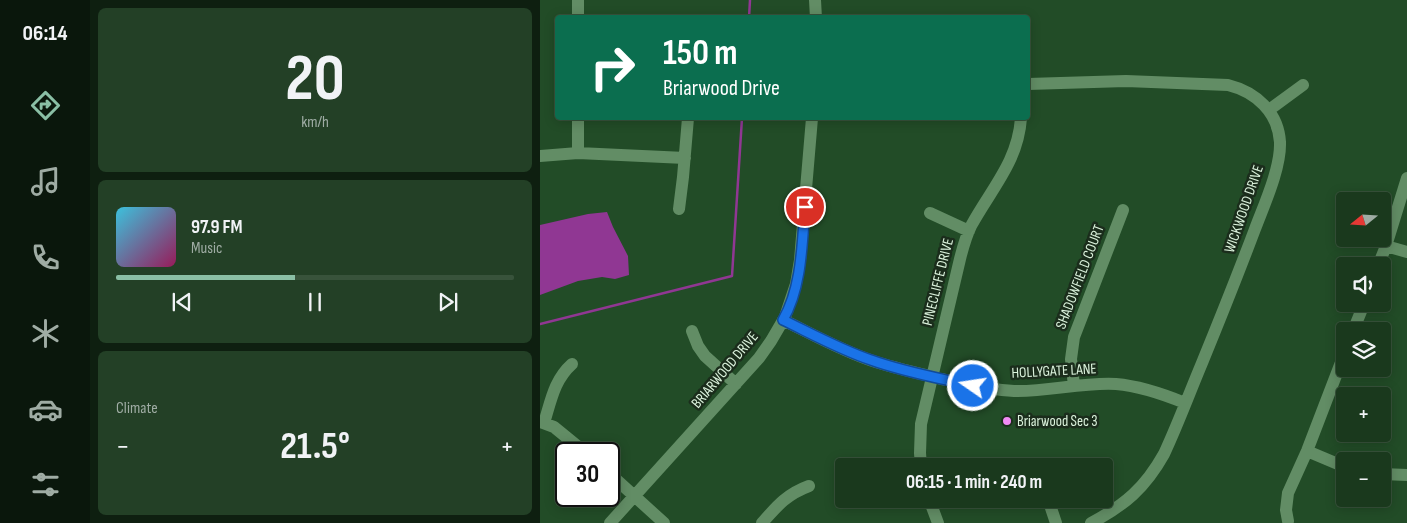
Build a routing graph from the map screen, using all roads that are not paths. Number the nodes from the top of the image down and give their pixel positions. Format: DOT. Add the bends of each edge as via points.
graph roads {
  1 [pos="578,0"];
  2 [pos="815,0"];
  3 [pos="578,15"];
  4 [pos="816,15"];
  5 [pos="1030,84"];
  6 [pos="1303,85"];
  7 [pos="1268,110"];
  8 [pos="578,120"];
  9 [pos="688,120"];
  10 [pos="812,120"];
  11 [pos="1021,120"];
  12 [pos="578,153"];
  13 [pos="540,156"];
  14 [pos="685,158"];
  15 [pos="1407,178"];
  16 [pos="679,209"];
  17 [pos="1123,210"];
  18 [pos="930,214"];
  19 [pos="1391,230"];
  20 [pos="969,231"];
  21 [pos="1391,247"];
  22 [pos="1407,252"];
  23 [pos="783,320"];
  24 [pos="692,331"];
  25 [pos="572,364"];
  26 [pos="1336,375"];
  27 [pos="932,376"];
  28 [pos="736,384"];
  29 [pos="1074,386"];
  30 [pos="1186,403"];
  31 [pos="542,422"];
  32 [pos="573,442"];
  33 [pos="1307,451"];
  34 [pos="920,458"];
  35 [pos="1336,463"];
  36 [pos="1391,474"];
  37 [pos="1407,475"];
  38 [pos="620,483"];
  39 [pos="809,486"];
  40 [pos="634,496"];
  41 [pos="932,508"];
  42 [pos="1051,508"];
  43 [pos="1288,521"];
  44 [pos="610,523"];
  45 [pos="664,523"];
  46 [pos="762,523"];
  47 [pos="938,523"];
  48 [pos="1056,523"];
  49 [pos="1091,523"];
  1 -- 3 [label="street"];
  2 -- 4 [label="street"];
  5 -- 7 [label="street, WICKWOOD DRIVE" via="1126,81 1228,85 1251,93"];
  6 -- 7 [label="street"];
  7 -- 30 [label="street, WICKWOOD DRIVE" via="1279,137 1276,168"];
  8 -- 12 [label="street"];
  9 -- 14 [label="street"];
  10 -- 23 [label="street, BRIARWOOD DRIVE" via="800,260 796,284"];
  11 -- 20 [label="street, PINECLIFFE DRIVE" via="1008,166"];
  12 -- 13 [label="street"];
  12 -- 14 [label="street"];
  14 -- 16 [label="street"];
  15 -- 19 [label="street"];
  17 -- 29 [label="street, SHADOWFIELD COURT" via="1074,337 1071,359"];
  18 -- 20 [label="street"];
  20 -- 27 [label="street, PINECLIFFE DRIVE"];
  21 -- 22 [label="street"];
  23 -- 27 [label="street, HOLLYGATE LANE" via="864,358"];
  23 -- 28 [label="street, BRIARWOOD DRIVE" via="759,358"];
  24 -- 28 [label="street" via="705,356"];
  25 -- 31 [label="street" via="558,380"];
  26 -- 33 [label="street"];
  27 -- 29 [label="street, HOLLYGATE LANE" via="973,386 1013,390"];
  27 -- 34 [label="street, PINECLIFFE DRIVE" via="921,424"];
  28 -- 40 [label="street, BRIARWOOD DRIVE"];
  29 -- 30 [label="street, HOLLYGATE LANE" via="1125,385"];
  30 -- 49 [label="street, WICKWOOD DRIVE" via="1164,454 1147,481 1118,508"];
  31 -- 32 [label="street" via="554,426"];
  33 -- 35 [label="street"];
  33 -- 43 [label="street" via="1288,493"];
  36 -- 37 [label="street"];
  38 -- 40 [label="street"];
  39 -- 46 [label="street" via="783,500"];
  40 -- 44 [label="street, BRIARWOOD DRIVE"];
  40 -- 45 [label="street"];
  41 -- 47 [label="street"];
  42 -- 48 [label="street"];
}
